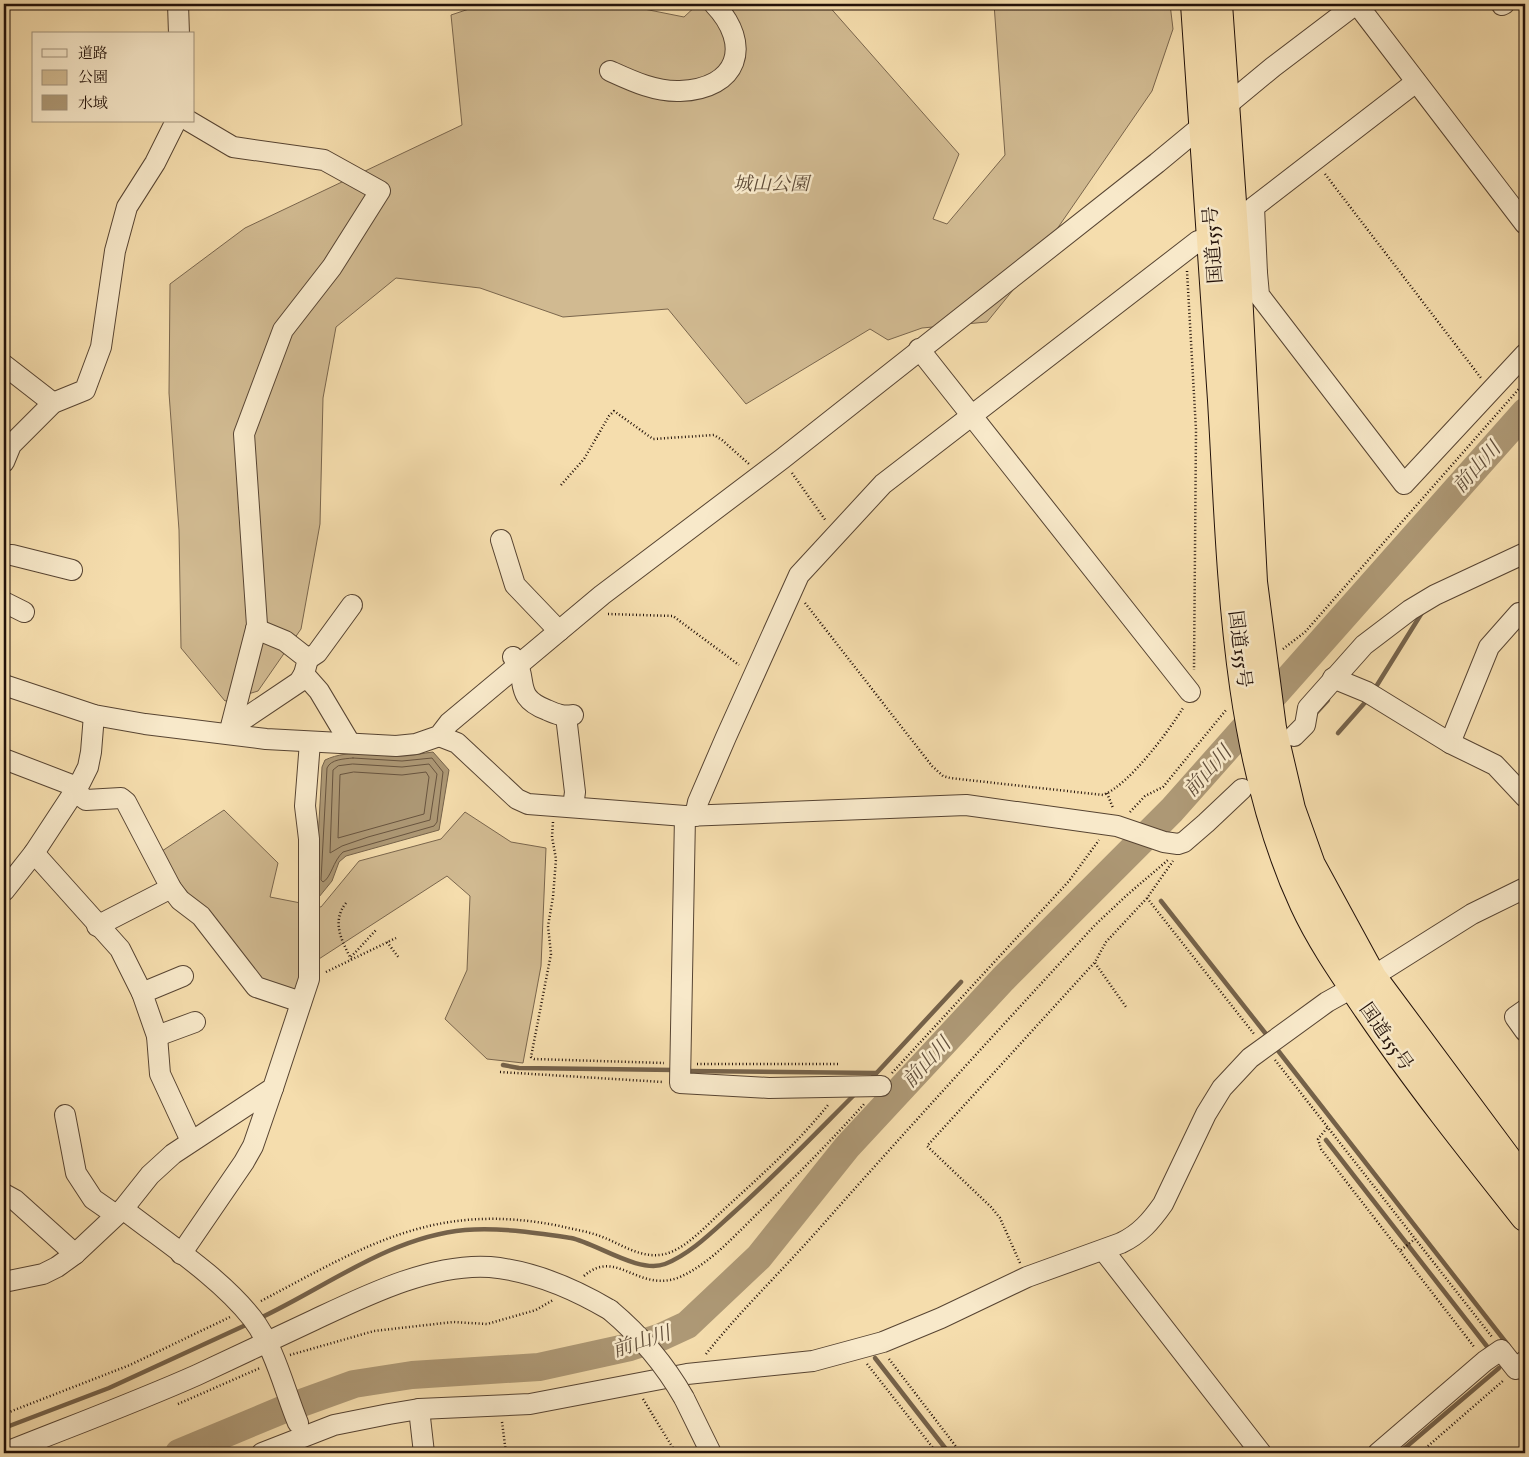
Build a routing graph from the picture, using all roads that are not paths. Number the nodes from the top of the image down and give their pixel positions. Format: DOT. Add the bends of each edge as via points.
graph roads {
  1 [pos="178,4"];
  2 [pos="714,4"];
  3 [pos="1195,4"];
  4 [pos="1218,4"];
  5 [pos="1357,4"];
  6 [pos="179,32"];
  7 [pos="610,71"];
  8 [pos="1416,82"];
  9 [pos="1225,105"];
  10 [pos="176,122"];
  11 [pos="191,122"];
  12 [pos="1202,125"];
  13 [pos="1525,224"];
  14 [pos="1212,238"];
  15 [pos="1247,273"];
  16 [pos="919,350"];
  17 [pos="1525,354"];
  18 [pos="4,365"];
  19 [pos="53,403"];
  20 [pos="972,415"];
  21 [pos="4,462"];
  22 [pos="501,540"];
  23 [pos="1525,553"];
  24 [pos="4,555"];
  25 [pos="72,570"];
  26 [pos="4,602"];
  27 [pos="352,605"];
  28 [pos="24,612"];
  29 [pos="1519,613"];
  30 [pos="256,629"];
  31 [pos="559,631"];
  32 [pos="515,660"];
  33 [pos="306,666"];
  34 [pos="1333,678"];
  35 [pos="1255,682"];
  36 [pos="4,684"];
  37 [pos="1190,692"];
  38 [pos="94,714"];
  39 [pos="231,729"];
  40 [pos="439,736"];
  41 [pos="1273,737"];
  42 [pos="310,742"];
  43 [pos="1450,742"];
  44 [pos="350,743"];
  45 [pos="4,759"];
  46 [pos="76,789"];
  47 [pos="1242,789"];
  48 [pos="1525,797"];
  49 [pos="564,807"];
  50 [pos="690,816"];
  51 [pos="34,853"];
  52 [pos="171,888"];
  53 [pos="1525,888"];
  54 [pos="4,891"];
  55 [pos="97,926"];
  56 [pos="183,976"];
  57 [pos="1363,982"];
  58 [pos="142,993"];
  59 [pos="301,1002"];
  60 [pos="1525,1010"];
  61 [pos="195,1022"];
  62 [pos="1525,1031"];
  63 [pos="157,1036"];
  64 [pos="881,1086"];
  65 [pos="273,1088"];
  66 [pos="60,1120"];
  67 [pos="191,1141"];
  68 [pos="1525,1183"];
  69 [pos="4,1194"];
  70 [pos="116,1215"];
  71 [pos="1525,1217"];
  72 [pos="1104,1250"];
  73 [pos="75,1254"];
  74 [pos="181,1254"];
  75 [pos="4,1282"];
  76 [pos="266,1343"];
  77 [pos="1520,1366"];
  78 [pos="419,1409"];
  79 [pos="298,1423"];
  80 [pos="4,1452"];
  81 [pos="262,1453"];
  82 [pos="424,1453"];
  83 [pos="711,1453"];
  84 [pos="1261,1453"];
  85 [pos="1378,1453"];
  1 -- 6 [label="street"];
  2 -- 7 [label="street" via="725,16 736,40 737,54 732,67 715,82 681,91 667,90 636,83"];
  3 -- 12 [label="highway, 国道155号"];
  4 -- 9 [label="highway, 国道155号"];
  5 -- 8 [label="street"];
  5 -- 9 [label="street"];
  8 -- 13 [label="street"];
  8 -- 15 [label="street" via="1254,207"];
  9 -- 12 [label="street"];
  9 -- 15 [label="highway, 国道155号"];
  10 -- 19 [label="street" via="155,163 127,207 115,251 101,348 86,390"];
  11 -- 30 [label="street" via="233,147 324,160 380,191 332,267 283,330 244,434"];
  12 -- 14 [label="highway, 国道155号"];
  12 -- 16 [label="street"];
  14 -- 20 [label="street" via="1198,241 1183,252"];
  14 -- 35 [label="highway, 国道155号" via="1234,593"];
  15 -- 17 [label="street" via="1259,295 1404,484"];
  15 -- 35 [label="highway, 国道155号"];
  16 -- 20 [label="street"];
  16 -- 31 [label="street"];
  18 -- 19 [label="street"];
  19 -- 21 [label="street" via="11,445"];
  20 -- 37 [label="street"];
  20 -- 50 [label="street" via="883,484 799,575"];
  22 -- 31 [label="street" via="515,585"];
  23 -- 34 [label="street" via="1436,594 1410,610 1364,645"];
  24 -- 25 [label="street"];
  26 -- 28 [label="street"];
  27 -- 33 [label="street"];
  29 -- 43 [label="street" via="1489,647"];
  30 -- 33 [label="street" via="285,641"];
  30 -- 39 [label="street"];
  31 -- 32 [label="street"];
  32 -- 40 [label="street"];
  32 -- 49 [label="street" via="521,684 534,706 570,716 575,792"];
  33 -- 39 [label="street" via="288,689"];
  33 -- 44 [label="street"];
  34 -- 41 [label="street" via="1308,708 1306,725"];
  34 -- 43 [label="street" via="1367,692"];
  35 -- 41 [label="highway, 国道155号"];
  36 -- 38 [label="street"];
  38 -- 39 [label="street" via="145,724"];
  38 -- 46 [label="street" via="88,767"];
  39 -- 42 [label="street"];
  40 -- 44 [label="street" via="416,744 396,746"];
  40 -- 49 [label="street" via="457,743 517,799 528,804"];
  41 -- 57 [label="highway, 国道155号" via="1291,809 1311,865"];
  42 -- 44 [label="street"];
  42 -- 59 [label="street" via="305,806 309,839 309,979"];
  43 -- 48 [label="street" via="1495,765"];
  45 -- 46 [label="street"];
  46 -- 51 [label="street"];
  46 -- 52 [label="street" via="86,800 121,798 126,802"];
  47 -- 50 [label="street" via="1174,842 1122,828 966,805"];
  49 -- 50 [label="street"];
  50 -- 64 [label="street" via="680,1074 769,1088"];
  51 -- 54 [label="street"];
  51 -- 55 [label="street"];
  52 -- 55 [label="street"];
  52 -- 59 [label="street" via="200,916 256,987"];
  53 -- 57 [label="street" via="1472,914"];
  55 -- 58 [label="street" via="120,949"];
  56 -- 58 [label="street"];
  57 -- 68 [label="highway, 国道155号"];
  57 -- 71 [label="highway, 国道155号" via="1393,1046"];
  57 -- 72 [label="street" via="1327,1002 1264,1046 1234,1075 1206,1114 1154,1216 1134,1236"];
  58 -- 63 [label="street"];
  59 -- 65 [label="street"];
  60 -- 62 [label="street" via="1515,1018"];
  61 -- 63 [label="street"];
  63 -- 67 [label="street" via="160,1074"];
  65 -- 67 [label="street"];
  65 -- 74 [label="street" via="253,1146"];
  66 -- 70 [label="street" via="65,1126 76,1173 92,1199"];
  67 -- 70 [label="street" via="150,1175"];
  69 -- 73 [label="street"];
  70 -- 73 [label="street"];
  70 -- 74 [label="street"];
  72 -- 78 [label="street" via="1027,1277 941,1318 869,1346 813,1361 700,1373 530,1404"];
  72 -- 84 [label="street"];
  73 -- 75 [label="street" via="43,1274"];
  74 -- 76 [label="street" via="214,1280 252,1318"];
  76 -- 79 [label="street"];
  76 -- 80 [label="street" via="140,1400"];
  76 -- 83 [label="street, bridge" via="387,1286 422,1275 488,1267 522,1273 557,1282 610,1310 651,1349 684,1398"];
  77 -- 85 [label="street" via="1493,1356"];
  78 -- 81 [label="street" via="334,1425"];
  78 -- 82 [label="street"];
}
